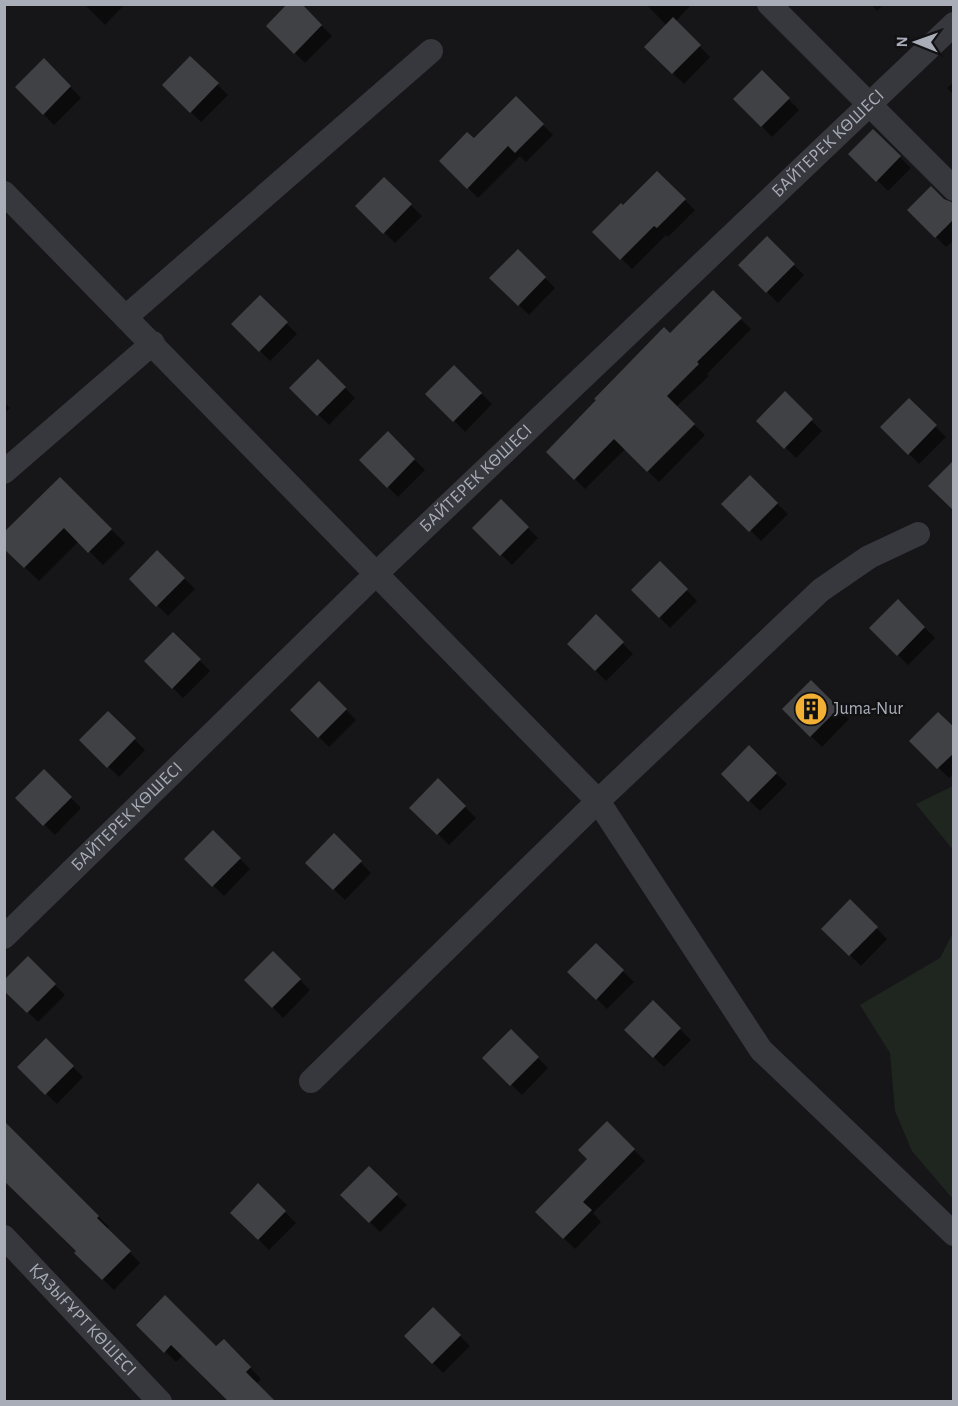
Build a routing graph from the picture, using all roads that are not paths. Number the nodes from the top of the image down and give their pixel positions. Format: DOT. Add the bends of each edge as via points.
graph roads {
  1 [pos="769,4"];
  2 [pos="954,24"];
  3 [pos="431,51"];
  4 [pos="869,105"];
  5 [pos="954,189"];
  6 [pos="4,193"];
  7 [pos="127,316"];
  8 [pos="153,343"];
  9 [pos="4,472"];
  10 [pos="918,534"];
  11 [pos="377,573"];
  12 [pos="598,801"];
  13 [pos="4,937"];
  14 [pos="310,1081"];
  15 [pos="954,1234"];
  16 [pos="4,1237"];
  17 [pos="159,1401"];
  1 -- 4 [label="street"];
  2 -- 4 [label="street, БАЙТЕРЕК КӨШЕСІ"];
  3 -- 7 [label="street"];
  4 -- 5 [label="street"];
  4 -- 11 [label="street, БАЙТЕРЕК КӨШЕСІ"];
  6 -- 7 [label="street"];
  7 -- 8 [label="street"];
  8 -- 9 [label="street"];
  8 -- 11 [label="street"];
  10 -- 12 [label="street" via="869,557 820,590"];
  11 -- 12 [label="street"];
  11 -- 13 [label="street, БАЙТЕРЕК КӨШЕСІ"];
  12 -- 14 [label="street"];
  12 -- 15 [label="street" via="761,1050"];
  16 -- 17 [label="street, ҚАЗЫҒҰРТ КӨШЕСІ"];
}
